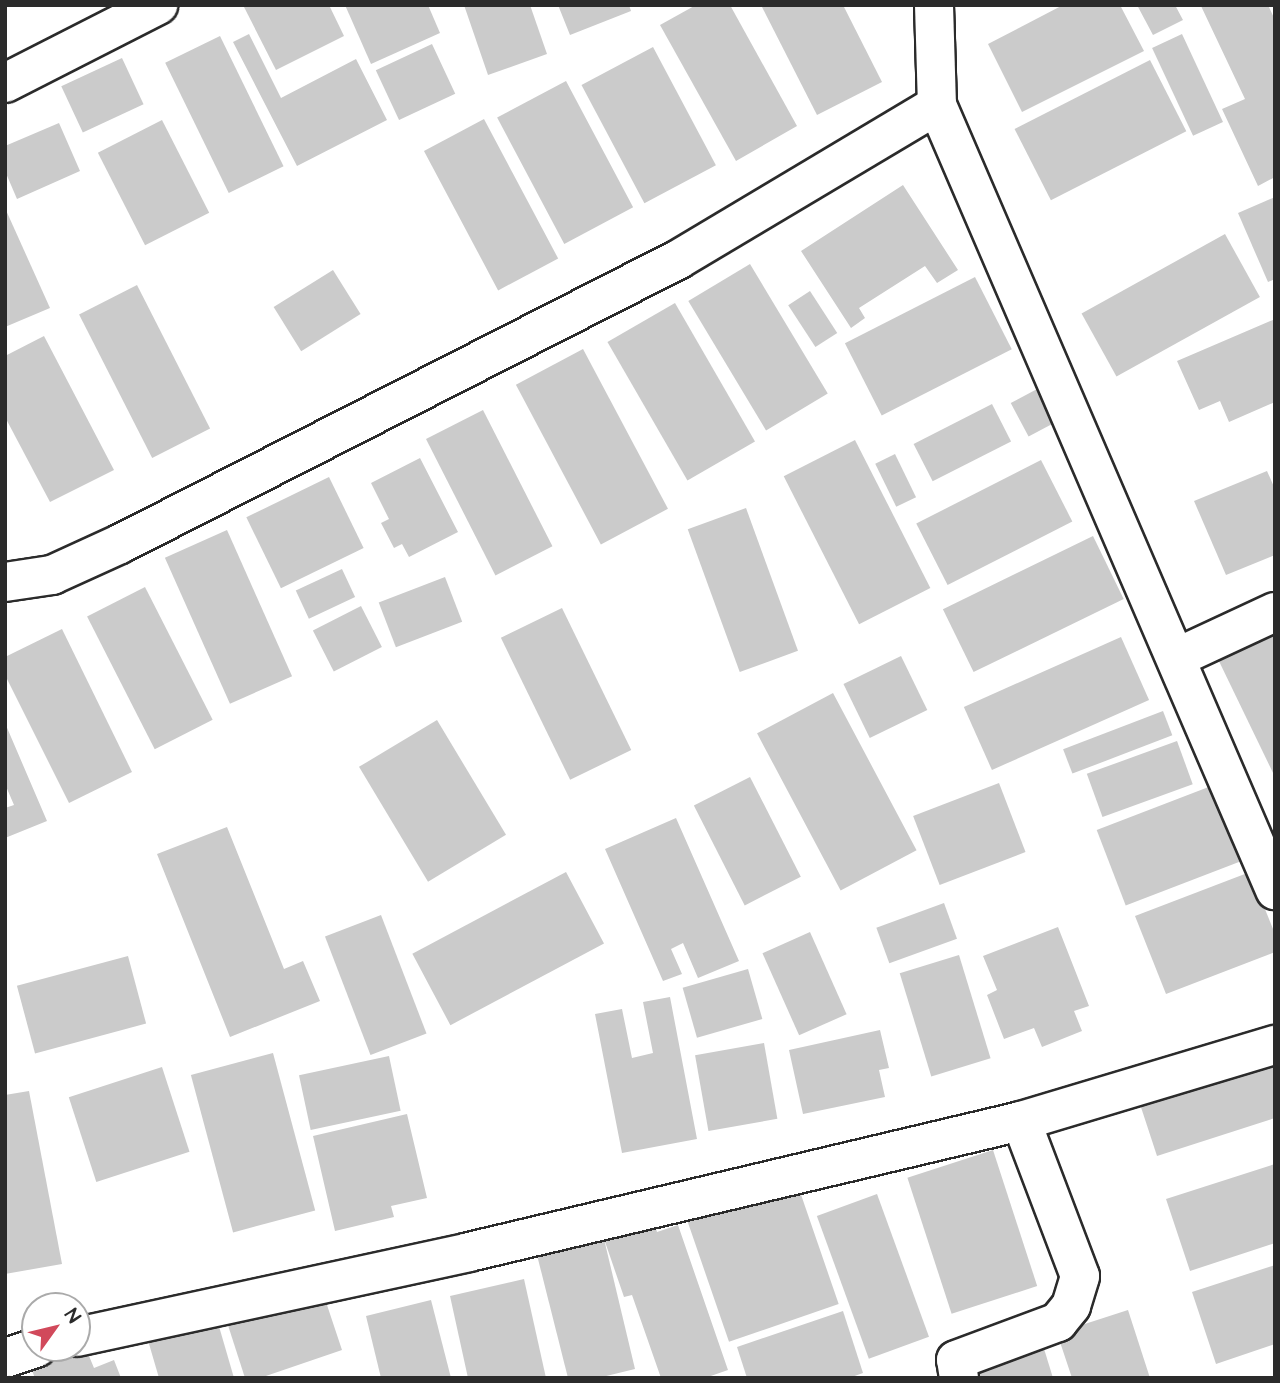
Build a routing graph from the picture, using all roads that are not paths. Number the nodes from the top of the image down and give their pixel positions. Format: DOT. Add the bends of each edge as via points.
graph roads {
  1 [pos="158,5"];
  2 [pos="934,5"];
  3 [pos="5,83"];
  4 [pos="937,105"];
  5 [pos="5,582"];
  6 [pos="1275,612"];
  7 [pos="1175,658"];
  8 [pos="1275,890"];
  9 [pos="1275,1045"];
  10 [pos="1020,1121"];
  11 [pos="91,1334"];
  12 [pos="959,1378"];
  1 -- 3 [label="street"];
  2 -- 4 [label="street"];
  4 -- 5 [label="street" via="679,260 120,544 52,575"];
  4 -- 7 [label="street"];
  6 -- 7 [label="street"];
  7 -- 8 [label="street"];
  9 -- 10 [label="street"];
  10 -- 11 [label="street" via="523,1239"];
  10 -- 12 [label="street" via="1080,1276 1071,1306 1058,1322 956,1360"];
}
